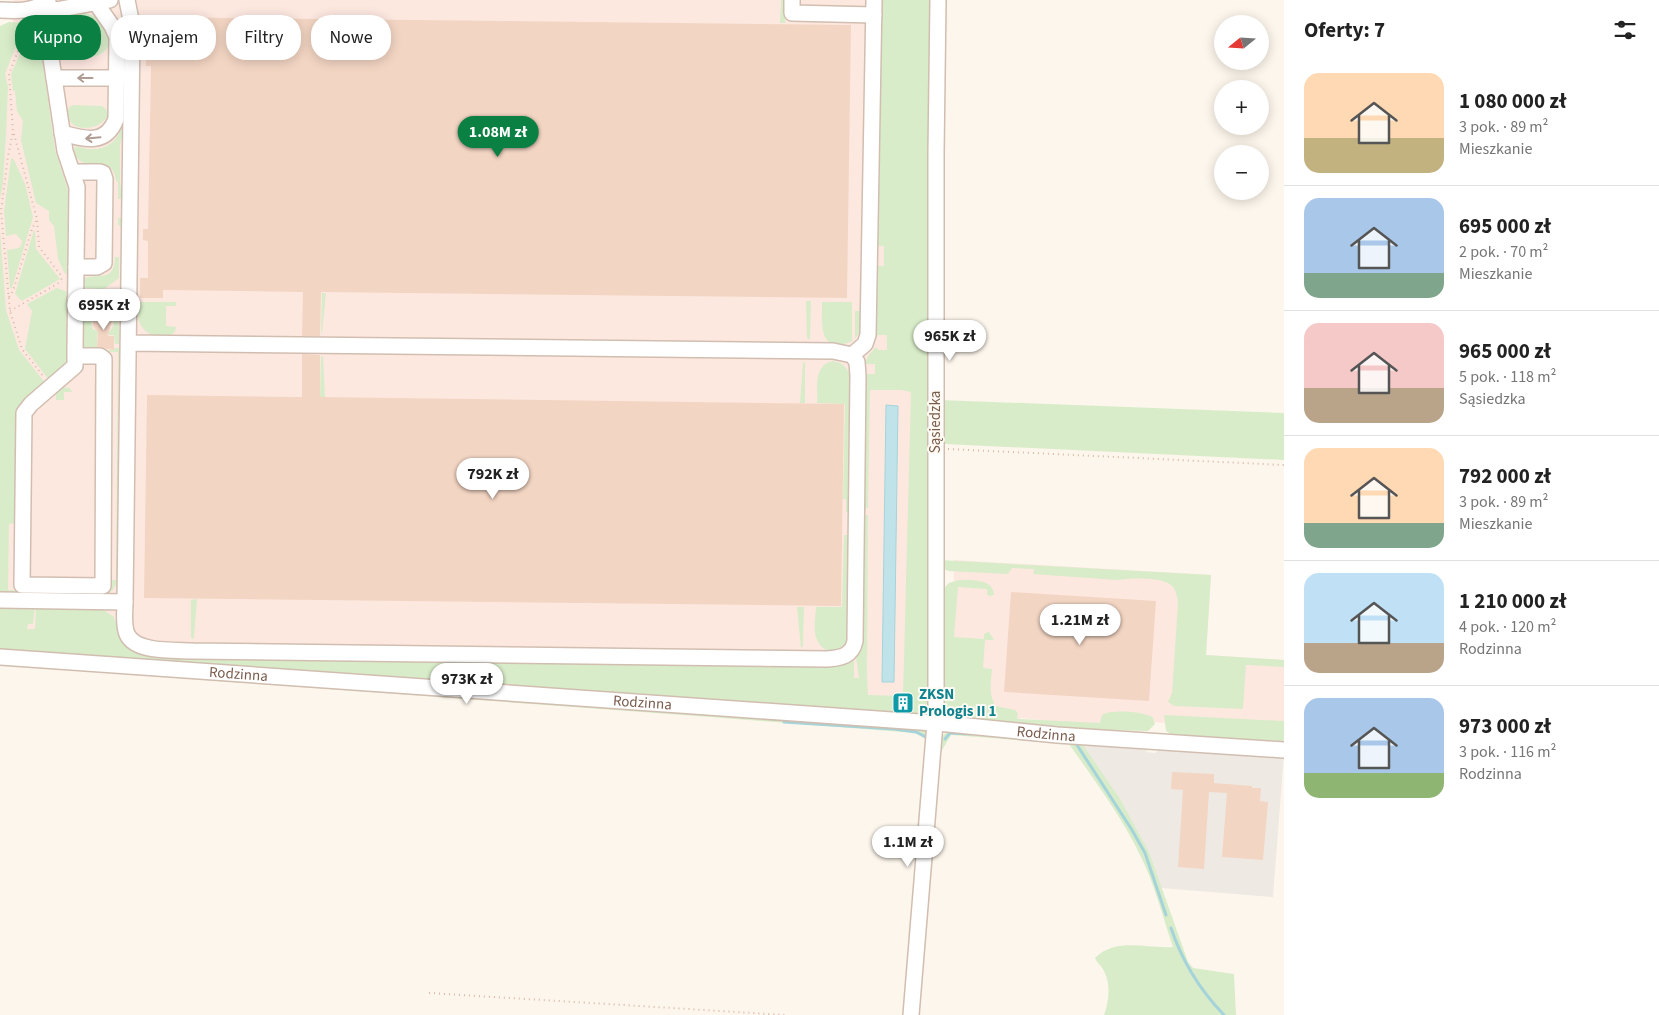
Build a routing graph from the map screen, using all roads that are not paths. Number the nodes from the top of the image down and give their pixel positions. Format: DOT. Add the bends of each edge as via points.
graph roads {
  1 [pos="126,0"];
  2 [pos="792,0"];
  3 [pos="938,0"];
  4 [pos="45,2"];
  5 [pos="103,2"];
  6 [pos="874,7"];
  7 [pos="0,10"];
  8 [pos="54,78"];
  9 [pos="117,78"];
  10 [pos="62,133"];
  11 [pos="72,172"];
  12 [pos="76,267"];
  13 [pos="75,298"];
  14 [pos="129,300"];
  15 [pos="128,343"];
  16 [pos="852,355"];
  17 [pos="75,356"];
  18 [pos="0,600"];
  19 [pos="125,602"];
  20 [pos="0,657"];
  21 [pos="935,724"];
  22 [pos="1284,750"];
  23 [pos="912,1015"];
  1 -- 14 [label="street" via="132,33"];
  2 -- 6 [label="street" via="792,13"];
  3 -- 21 [label="street, Sąsiedzka"];
  4 -- 5 [label="street" via="56,10"];
  4 -- 7 [label="street" via="21,11"];
  4 -- 8 [label="street"];
  5 -- 9 [label="street" via="117,37"];
  6 -- 16 [label="street" via="868,335 865,344"];
  9 -- 8 [label="street, one-way"];
  8 -- 10 [label="street"];
  9 -- 10 [label="street, one-way" via="116,119 107,133 100,138 89,139"];
  10 -- 11 [label="street"];
  11 -- 12 [label="street" via="77,193"];
  11 -- 12 [label="street" via="100,172 105,179 104,263 97,267"];
  12 -- 13 [label="street"];
  13 -- 14 [label="street"];
  13 -- 17 [label="street"];
  14 -- 15 [label="street"];
  15 -- 16 [label="street" via="833,351"];
  15 -- 19 [label="street"];
  16 -- 19 [label="street" via="857,362 858,376 855,641 851,652 841,658 203,651 146,647 134,643 127,634"];
  17 -- 17 [label="street" via="100,356 104,359 103,586 22,585 24,413 75,366"];
  18 -- 19 [label="street"];
  20 -- 21 [label="street, Rodzinna"];
  21 -- 22 [label="street, Rodzinna"];
  21 -- 23 [label="street, Sąsiedzka"];
}
